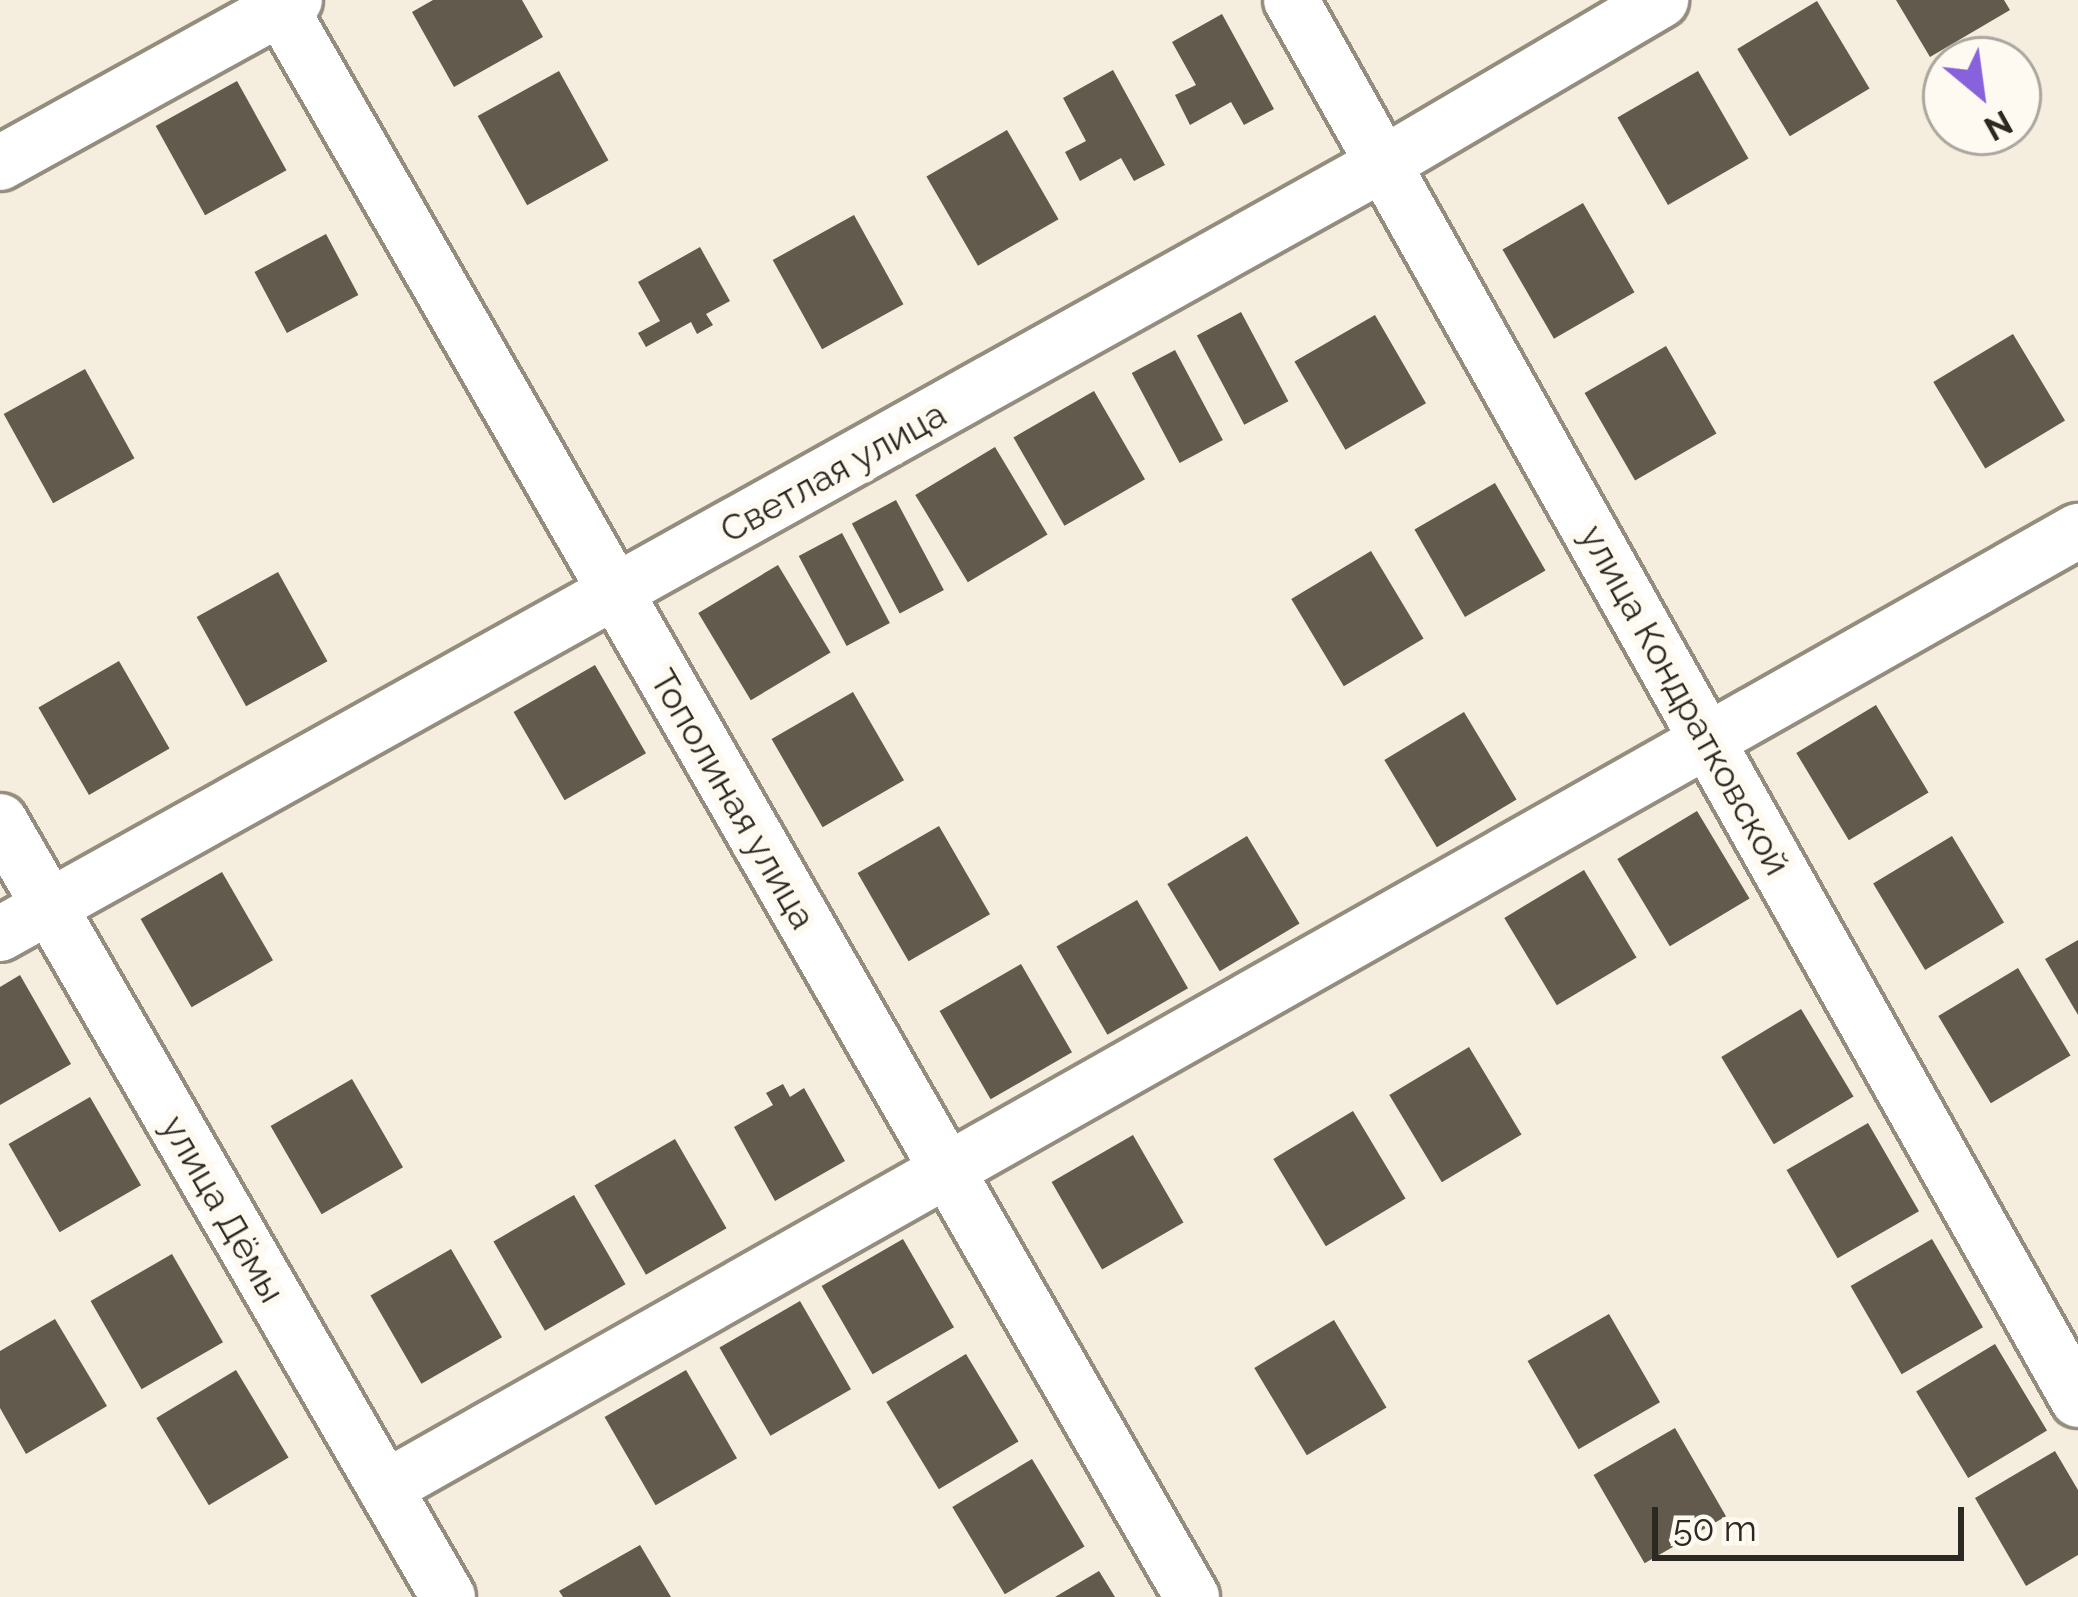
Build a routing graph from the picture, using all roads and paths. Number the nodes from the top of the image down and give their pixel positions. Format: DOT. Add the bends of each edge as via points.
graph roads {
  1 [pos="1291,0"];
  2 [pos="1661,0"];
  3 [pos="284,3"];
  4 [pos="0,163"];
  5 [pos="1383,164"];
  6 [pos="2078,531"];
  7 [pos="616,594"];
  8 [pos="1708,741"];
  9 [pos="0,821"];
  10 [pos="49,907"];
  11 [pos="0,934"];
  12 [pos="946,1170"];
  13 [pos="2078,1400"];
  14 [pos="385,1488"];
  15 [pos="448,1597"];
  16 [pos="1192,1597"];
  1 -- 5 [label="street, улица Кондратковской"];
  2 -- 5 [label="street, Светлая улица"];
  3 -- 4 [label="street"];
  3 -- 7 [label="street, Тополиная улица"];
  5 -- 7 [label="street, Светлая улица"];
  5 -- 8 [label="street, улица Кондратковской"];
  6 -- 8 [label="street"];
  7 -- 10 [label="street, Светлая улица"];
  7 -- 12 [label="street, Тополиная улица"];
  8 -- 12 [label="street"];
  8 -- 13 [label="street, улица Кондратковской"];
  9 -- 10 [label="street, улица Дёмы"];
  10 -- 11 [label="street, Светлая улица"];
  10 -- 14 [label="street, улица Дёмы"];
  12 -- 14 [label="street"];
  12 -- 16 [label="street, Тополиная улица"];
  14 -- 15 [label="street, улица Дёмы"];
}
